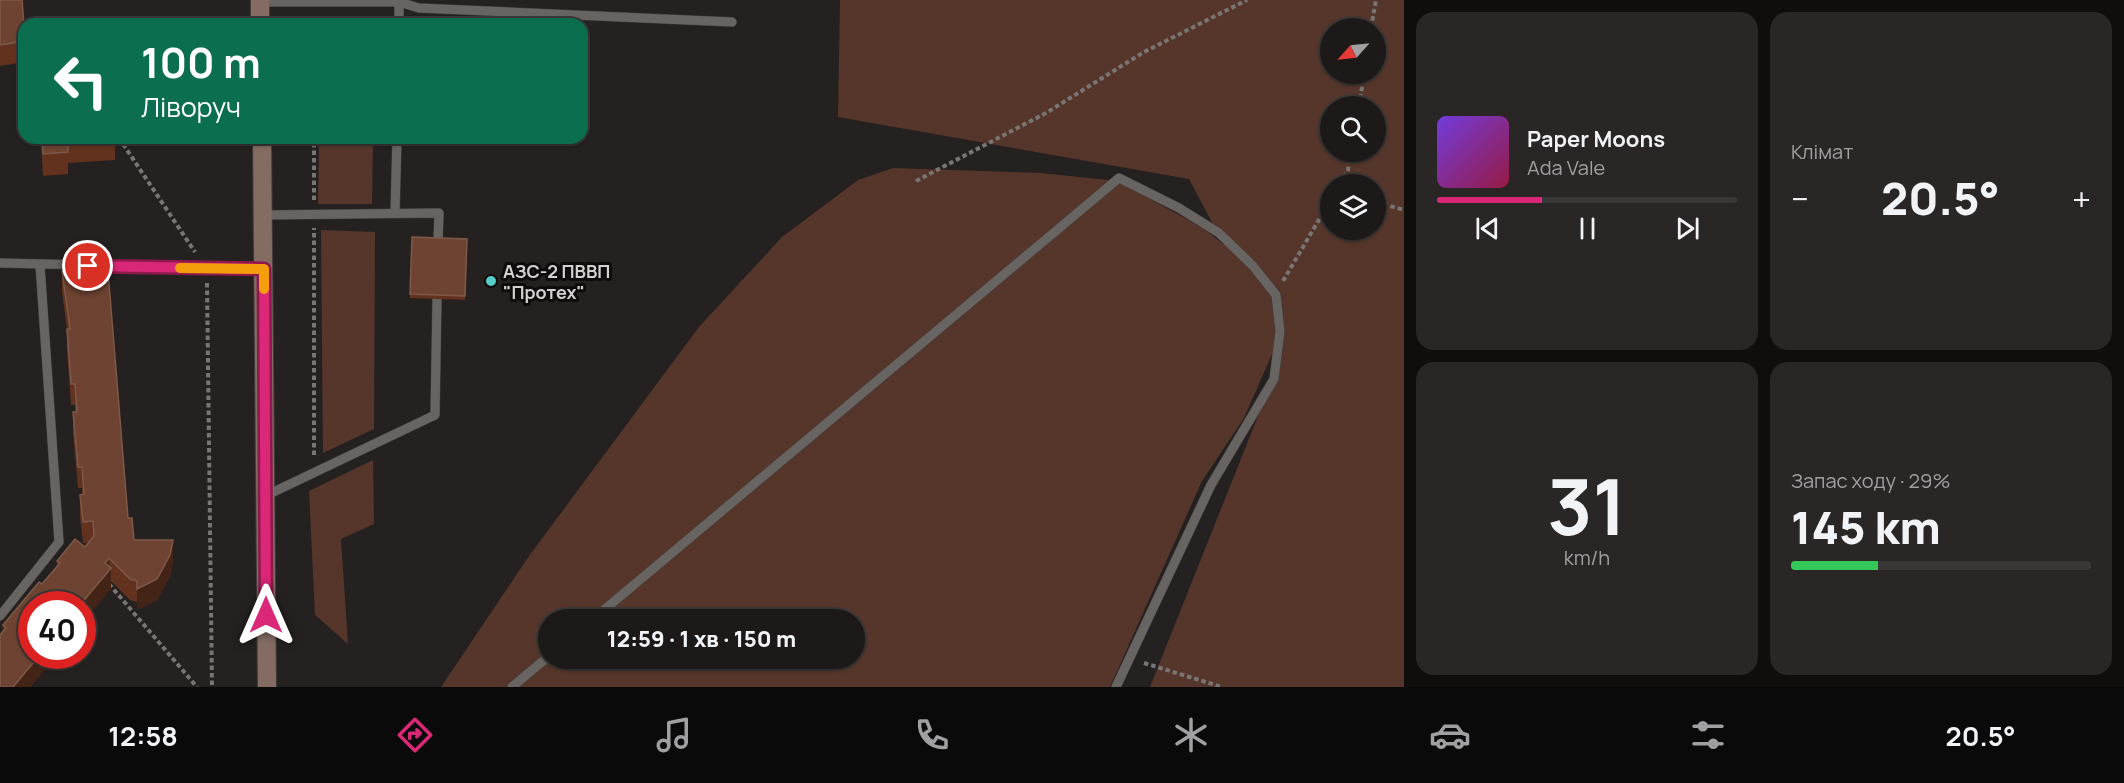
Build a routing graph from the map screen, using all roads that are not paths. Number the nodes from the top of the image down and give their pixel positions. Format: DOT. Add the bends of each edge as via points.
graph roads {
  1 [pos="260,1"];
  2 [pos="399,1"];
  3 [pos="260,18"];
  4 [pos="399,18"];
  5 [pos="732,22"];
  6 [pos="262,144"];
  7 [pos="397,144"];
  8 [pos="395,213"];
  9 [pos="263,215"];
  10 [pos="438,242"];
  11 [pos="0,263"];
  12 [pos="40,265"];
  13 [pos="264,269"];
  14 [pos="437,299"];
  15 [pos="265,496"];
  16 [pos="605,609"];
  17 [pos="0,616"];
  18 [pos="538,665"];
  19 [pos="267,687"];
  20 [pos="512,687"];
  21 [pos="1116,687"];
  1 -- 2 [label="lane"];
  1 -- 3 [label="street"];
  2 -- 4 [label="lane"];
  2 -- 5 [label="lane" via="419,8"];
  6 -- 9 [label="street"];
  7 -- 8 [label="lane"];
  8 -- 9 [label="lane"];
  8 -- 10 [label="lane" via="439,213"];
  9 -- 13 [label="street"];
  11 -- 12 [label="lane"];
  12 -- 13 [label="lane"];
  12 -- 17 [label="lane" via="59,542"];
  13 -- 15 [label="street"];
  14 -- 15 [label="lane" via="435,415"];
  15 -- 19 [label="street"];
  16 -- 21 [label="lane" via="1119,178 1219,233 1276,295 1280,332 1274,380 1211,485"];
  18 -- 20 [label="lane"];
}
